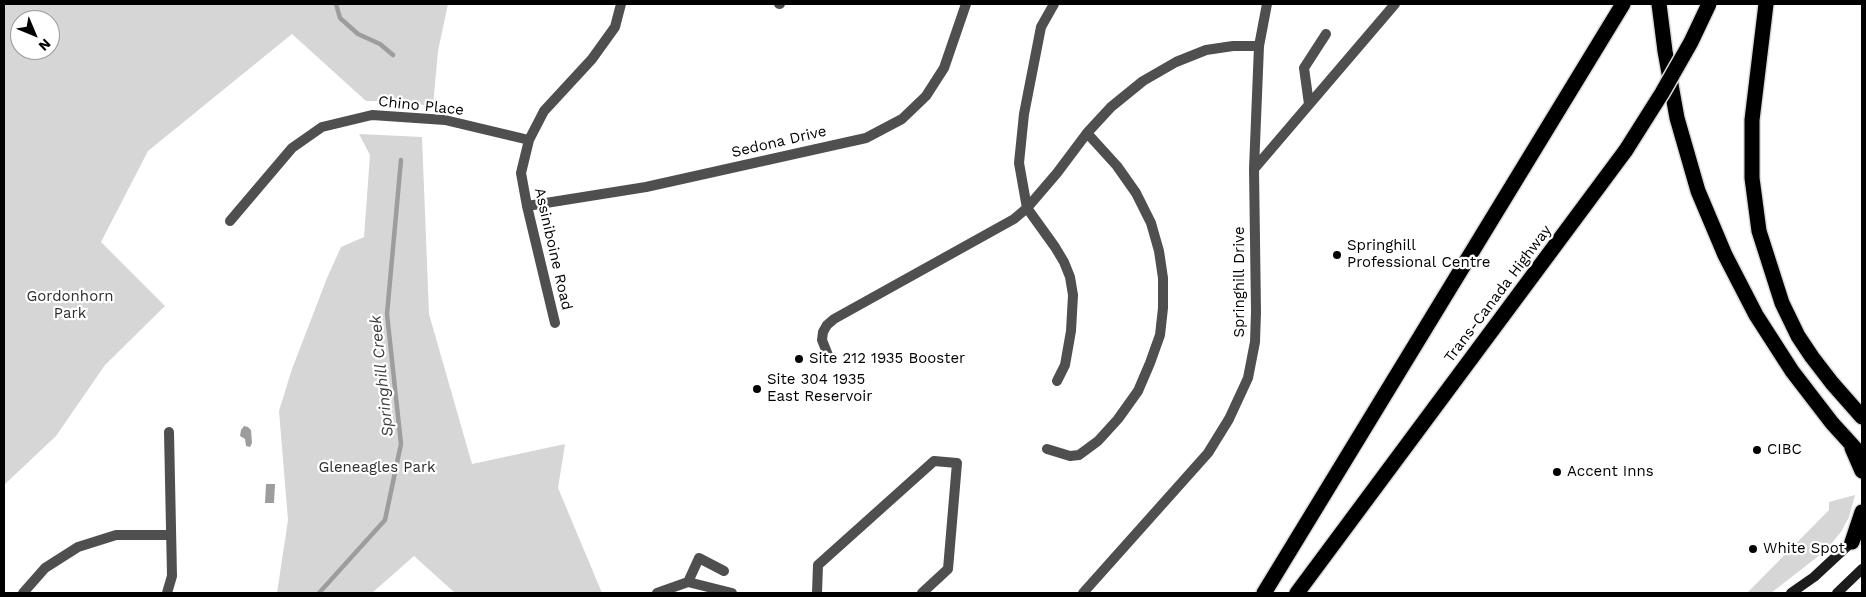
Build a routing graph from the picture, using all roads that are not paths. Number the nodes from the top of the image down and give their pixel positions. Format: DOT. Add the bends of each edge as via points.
graph roads {
  1 [pos="621,4"];
  2 [pos="966,4"];
  3 [pos="1054,4"];
  4 [pos="1267,4"];
  5 [pos="1395,4"];
  6 [pos="1659,4"];
  7 [pos="1708,4"];
  8 [pos="1766,4"];
  9 [pos="1620,9"];
  10 [pos="1326,34"];
  11 [pos="1259,46"];
  12 [pos="1309,104"];
  13 [pos="1087,133"];
  14 [pos="529,140"];
  15 [pos="1254,169"];
  16 [pos="526,206"];
  17 [pos="1027,208"];
  18 [pos="230,221"];
  19 [pos="555,323"];
  20 [pos="828,355"];
  21 [pos="1057,381"];
  22 [pos="1860,413"];
  23 [pos="169,432"];
  24 [pos="1851,444"];
  25 [pos="1047,449"];
  26 [pos="1862,456"];
  27 [pos="1862,470"];
  28 [pos="1862,512"];
  29 [pos="170,535"];
  30 [pos="1857,537"];
  31 [pos="1862,569"];
  32 [pos="724,571"];
  33 [pos="688,582"];
  34 [pos="23,593"];
  35 [pos="167,593"];
  36 [pos="657,593"];
  37 [pos="732,593"];
  38 [pos="817,593"];
  39 [pos="922,593"];
  40 [pos="1082,593"];
  41 [pos="1264,593"];
  42 [pos="1297,593"];
  43 [pos="1791,593"];
  44 [pos="1837,593"];
  1 -- 14 [label="street, Assiniboine Road" via="615,27 592,59 544,111"];
  2 -- 16 [label="street, Sedona Drive" via="944,68 926,96 902,119 866,138 646,187"];
  3 -- 17 [label="street" via="1041,27 1024,114 1019,163"];
  4 -- 11 [label="street, Springhill Drive"];
  5 -- 12 [label="street"];
  6 -- 24 [label="highway" via="1677,118 1698,191 1725,255 1771,340"];
  7 -- 42 [label="highway, Trans-Canada Highway, bridge" via="1662,93 1626,150"];
  8 -- 22 [label="highway" via="1752,120 1752,178 1759,231 1782,303 1798,336"];
  9 -- 41 [label="highway"];
  10 -- 12 [label="street" via="1304,68"];
  11 -- 13 [label="street" via="1206,50 1176,62 1143,81 1111,107"];
  11 -- 15 [label="street, Springhill Drive"];
  12 -- 15 [label="street"];
  13 -- 17 [label="street" via="1058,174"];
  13 -- 25 [label="street" via="1117,166 1151,223 1163,278 1160,334 1138,391 1098,441 1079,455 1070,456"];
  14 -- 16 [label="street, Assiniboine Road" via="521,173"];
  14 -- 18 [label="street, Chino Place" via="445,120 372,115 322,127 292,148"];
  15 -- 40 [label="street, Springhill Drive" via="1256,312 1255,342 1248,378 1229,420 1208,453"];
  16 -- 19 [label="street, Assiniboine Road"];
  17 -- 20 [label="street" via="1014,219 834,319 823,332 822,340"];
  17 -- 21 [label="street" via="1055,247 1070,277 1073,295 1071,331 1065,365"];
  23 -- 29 [label="street"];
  24 -- 26 [label="highway"];
  24 -- 27 [label="highway"];
  28 -- 30 [label="highway"];
  29 -- 34 [label="street" via="116,536 78,547 45,568"];
  29 -- 35 [label="street" via="172,576"];
  30 -- 43 [label="main road" via="1814,577"];
  31 -- 44 [label="main road"];
  32 -- 33 [label="street" via="699,558"];
  33 -- 36 [label="street"];
  33 -- 37 [label="street"];
  38 -- 39 [label="street" via="818,565 934,461 957,463 948,569"];
}
